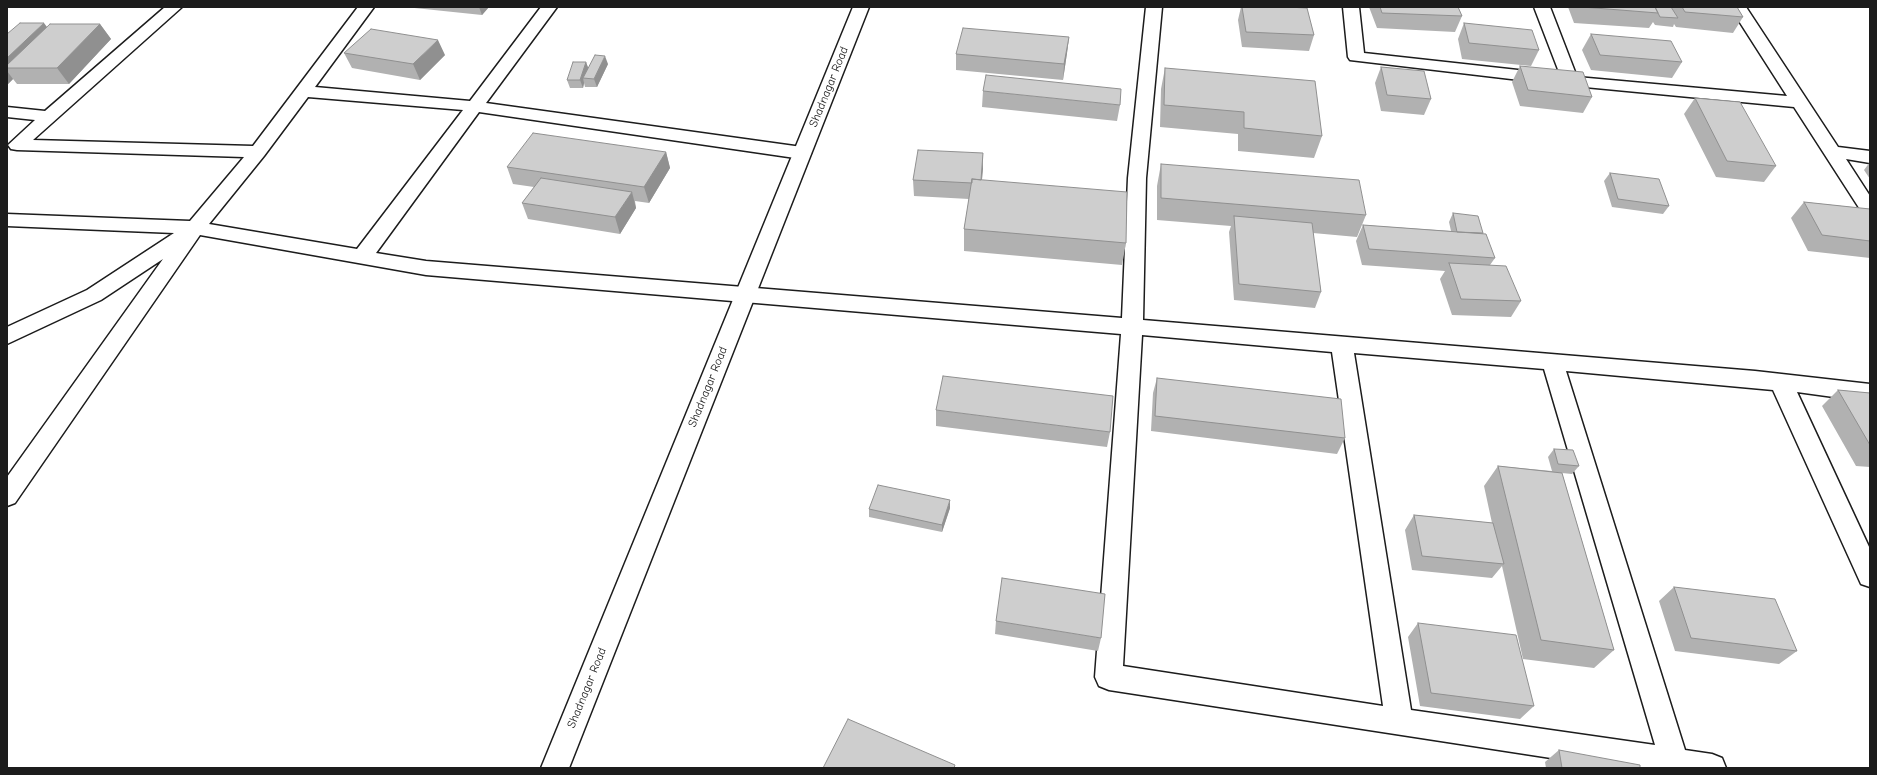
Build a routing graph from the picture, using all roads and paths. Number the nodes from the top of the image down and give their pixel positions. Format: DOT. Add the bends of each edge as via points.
graph roads {
  1 [pos="174,7"];
  2 [pos="366,7"];
  3 [pos="549,7"];
  4 [pos="861,7"];
  5 [pos="1154,7"];
  6 [pos="1351,7"];
  7 [pos="1542,7"];
  8 [pos="1738,7"];
  9 [pos="1570,81"];
  10 [pos="302,91"];
  11 [pos="1800,102"];
  12 [pos="474,106"];
  13 [pos="7,112"];
  14 [pos="49,117"];
  15 [pos="12,151"];
  16 [pos="258,152"];
  17 [pos="1832,152"];
  18 [pos="802,153"];
  19 [pos="1870,157"];
  20 [pos="1870,210"];
  21 [pos="7,220"];
  22 [pos="195,228"];
  23 [pos="362,257"];
  24 [pos="745,296"];
  25 [pos="1132,327"];
  26 [pos="7,336"];
  27 [pos="1342,345"];
  28 [pos="1553,363"];
  29 [pos="1781,382"];
  30 [pos="1870,393"];
  31 [pos="7,496"];
  32 [pos="1870,576"];
  33 [pos="1399,722"];
  34 [pos="1675,766"];
  35 [pos="555,768"];
  36 [pos="1712,768"];
  1 -- 14 [label="street"];
  2 -- 10 [label="street"];
  3 -- 12 [label="street"];
  4 -- 18 [label="street, Shadnagar Road"];
  5 -- 25 [label="street" via="1137,178"];
  6 -- 9 [label="street" via="1356,58"];
  7 -- 9 [label="street"];
  8 -- 11 [label="street"];
  9 -- 11 [label="street"];
  10 -- 12 [label="street"];
  10 -- 16 [label="street"];
  11 -- 17 [label="street"];
  12 -- 18 [label="street"];
  12 -- 23 [label="street"];
  13 -- 14 [label="street"];
  14 -- 15 [label="street"];
  15 -- 16 [label="street"];
  16 -- 22 [label="street"];
  17 -- 19 [label="street"];
  17 -- 20 [label="street"];
  18 -- 24 [label="street, Shadnagar Road"];
  21 -- 22 [label="street"];
  22 -- 23 [label="street"];
  22 -- 26 [label="street" via="94,295"];
  22 -- 31 [label="street"];
  23 -- 24 [label="street" via="426,268"];
  24 -- 25 [label="street"];
  24 -- 35 [label="street, Shadnagar Road"];
  25 -- 27 [label="street"];
  25 -- 33 [label="street" via="1109,677"];
  27 -- 28 [label="street"];
  27 -- 33 [label="street"];
  28 -- 29 [label="street"];
  28 -- 34 [label="street"];
  29 -- 30 [label="street"];
  29 -- 32 [label="street"];
  33 -- 34 [label="street"];
  34 -- 36 [label="street"];
}
